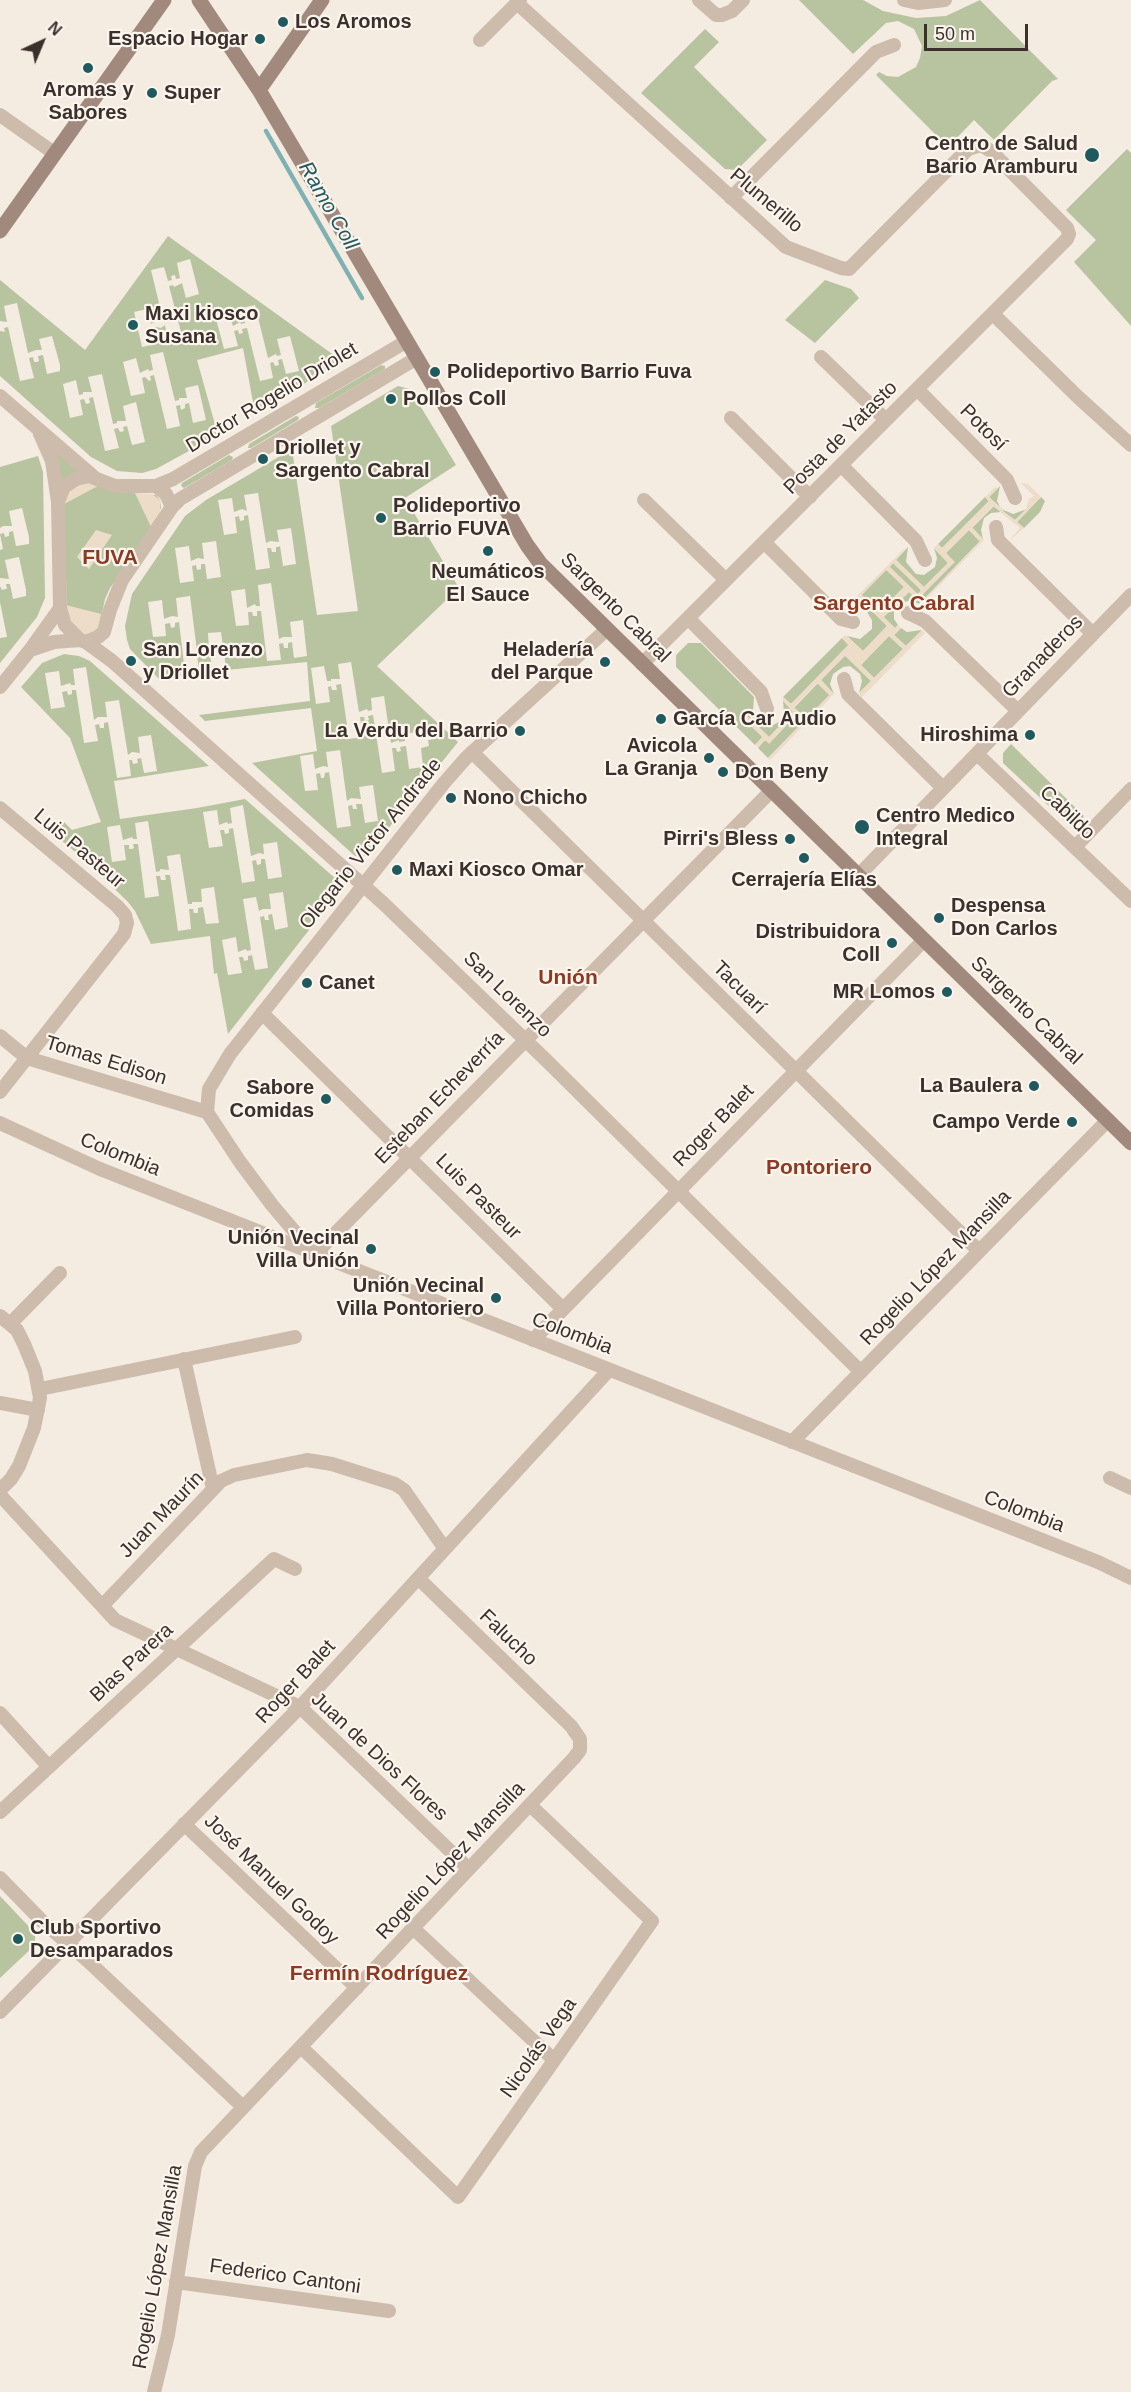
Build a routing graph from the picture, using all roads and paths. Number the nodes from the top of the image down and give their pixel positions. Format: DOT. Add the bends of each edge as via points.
graph roads {
  1 [pos="164,0"];
  2 [pos="199,0"];
  3 [pos="322,0"];
  4 [pos="699,0"];
  5 [pos="743,0"];
  6 [pos="904,0"];
  7 [pos="943,0"];
  8 [pos="518,1"];
  9 [pos="480,40"];
  10 [pos="894,45"];
  11 [pos="259,90"];
  12 [pos="0,115"];
  13 [pos="54,153"];
  14 [pos="731,198"];
  15 [pos="0,231"];
  16 [pos="1068,239"];
  17 [pos="993,314"];
  18 [pos="407,341"];
  19 [pos="821,357"];
  20 [pos="417,358"];
  21 [pos="917,389"];
  22 [pos="0,396"];
  23 [pos="302,403"];
  24 [pos="731,418"];
  25 [pos="313,420"];
  26 [pos="886,420"];
  27 [pos="36,427"];
  28 [pos="1131,445"];
  29 [pos="841,465"];
  30 [pos="94,477"];
  31 [pos="156,486"];
  32 [pos="810,497"];
  33 [pos="1015,498"];
  34 [pos="644,500"];
  35 [pos="58,502"];
  36 [pos="172,507"];
  37 [pos="996,527"];
  38 [pos="764,542"];
  39 [pos="925,560"];
  40 [pos="726,580"];
  41 [pos="1131,595"];
  42 [pos="60,608"];
  43 [pos="908,613"];
  44 [pos="688,618"];
  45 [pos="853,622"];
  46 [pos="606,630"];
  47 [pos="104,632"];
  48 [pos="1093,634"];
  49 [pos="83,641"];
  50 [pos="30,650"];
  51 [pos="112,661"];
  52 [pos="642,664"];
  53 [pos="844,679"];
  54 [pos="0,687"];
  55 [pos="767,710"];
  56 [pos="1018,711"];
  57 [pos="472,752"];
  58 [pos="977,754"];
  59 [pos="943,788"];
  60 [pos="1131,789"];
  61 [pos="771,790"];
  62 [pos="0,808"];
  63 [pos="1075,847"];
  64 [pos="858,876"];
  65 [pos="363,885"];
  66 [pos="1131,901"];
  67 [pos="644,921"];
  68 [pos="924,940"];
  69 [pos="262,1012"];
  70 [pos="0,1035"];
  71 [pos="525,1039"];
  72 [pos="27,1058"];
  73 [pos="796,1071"];
  74 [pos="0,1092"];
  75 [pos="207,1112"];
  76 [pos="1108,1120"];
  77 [pos="0,1123"];
  78 [pos="1131,1143"];
  79 [pos="410,1157"];
  80 [pos="678,1191"];
  81 [pos="979,1251"];
  82 [pos="314,1255"];
  83 [pos="60,1273"];
  84 [pos="563,1309"];
  85 [pos="5,1320"];
  86 [pos="295,1337"];
  87 [pos="532,1340"];
  88 [pos="184,1359"];
  89 [pos="609,1370"];
  90 [pos="861,1372"];
  91 [pos="40,1389"];
  92 [pos="0,1403"];
  93 [pos="38,1410"];
  94 [pos="792,1442"];
  95 [pos="1110,1478"];
  96 [pos="1131,1488"];
  97 [pos="213,1489"];
  98 [pos="0,1490"];
  99 [pos="0,1495"];
  100 [pos="445,1549"];
  101 [pos="295,1569"];
  102 [pos="418,1578"];
  103 [pos="1131,1578"];
  104 [pos="102,1606"];
  105 [pos="176,1650"];
  106 [pos="300,1707"];
  107 [pos="0,1713"];
  108 [pos="572,1726"];
  109 [pos="49,1767"];
  110 [pos="530,1805"];
  111 [pos="0,1812"];
  112 [pos="184,1824"];
  113 [pos="470,1869"];
  114 [pos="0,1878"];
  115 [pos="413,1928"];
  116 [pos="68,1943"];
  117 [pos="357,1988"];
  118 [pos="0,2012"];
  119 [pos="301,2047"];
  120 [pos="554,2060"];
  121 [pos="243,2107"];
  122 [pos="176,2282"];
  123 [pos="389,2311"];
  124 [pos="154,2392"];
  1 -- 13 [label="main road"];
  2 -- 11 [label="main road, Sargento Cabral"];
  3 -- 11 [label="main road"];
  4 -- 5 [label="street" via="716,15 727,15"];
  6 -- 7 [label="street"];
  8 -- 9 [label="street"];
  8 -- 14 [label="street, Plumerillo"];
  10 -- 14 [label="street" via="876,52"];
  11 -- 18 [label="main road, Sargento Cabral"];
  12 -- 13 [label="street"];
  13 -- 15 [label="main road"];
  14 -- 16 [label="street, Plumerillo" via="786,247 849,269 968,149 981,145 1067,228"];
  16 -- 17 [label="street, Posta de Yatasto"];
  17 -- 21 [label="street, Posta de Yatasto"];
  17 -- 28 [label="street"];
  18 -- 20 [label="main road, Sargento Cabral"];
  18 -- 23 [label="street, Doctor Rogelio Driolet"];
  19 -- 26 [label="street"];
  20 -- 25 [label="street, Doctor Rogelio Driolet"];
  20 -- 46 [label="main road, Sargento Cabral" via="533,555"];
  21 -- 26 [label="street, Posta de Yatasto"];
  21 -- 33 [label="street, Potosí" via="1007,480"];
  22 -- 27 [label="street"];
  23 -- 25 [label="street"];
  23 -- 31 [label="street, Doctor Rogelio Driolet"];
  24 -- 32 [label="street"];
  25 -- 36 [label="street, Doctor Rogelio Driolet"];
  26 -- 29 [label="street, Posta de Yatasto"];
  27 -- 30 [label="street"];
  27 -- 35 [label="street" via="52,461"];
  29 -- 32 [label="street, Posta de Yatasto"];
  29 -- 39 [label="street" via="916,541"];
  30 -- 31 [label="street" via="115,486"];
  30 -- 35 [label="street" via="84,476 69,483"];
  31 -- 36 [label="street" via="166,494"];
  32 -- 38 [label="street, Posta de Yatasto"];
  34 -- 40 [label="street"];
  35 -- 42 [label="street"];
  36 -- 47 [label="street, Doctor Rogelio Driolet" via="122,580"];
  37 -- 48 [label="street" via="998,540"];
  38 -- 40 [label="street, Posta de Yatasto"];
  38 -- 45 [label="street" via="841,619"];
  40 -- 44 [label="street, Posta de Yatasto"];
  41 -- 48 [label="street, Granaderos"];
  42 -- 49 [label="street, San Lorenzo" via="65,625"];
  42 -- 50 [label="street"];
  43 -- 56 [label="street" via="925,621"];
  44 -- 52 [label="street, Posta de Yatasto"];
  44 -- 55 [label="street" via="761,692"];
  46 -- 52 [label="main road, Sargento Cabral"];
  46 -- 57 [label="street, Olegario Victor Andrade"];
  47 -- 49 [label="street"];
  47 -- 51 [label="street" via="105,648"];
  48 -- 56 [label="street, Granaderos"];
  49 -- 50 [label="street" via="54,642"];
  49 -- 51 [label="street, San Lorenzo"];
  50 -- 54 [label="street"];
  51 -- 65 [label="street, San Lorenzo"];
  52 -- 61 [label="main road, Sargento Cabral"];
  53 -- 59 [label="street" via="848,694"];
  56 -- 58 [label="street, Granaderos"];
  57 -- 65 [label="street, Olegario Victor Andrade"];
  57 -- 67 [label="street, Tacuarí"];
  58 -- 59 [label="street, Granaderos"];
  58 -- 63 [label="street, Cabildo"];
  59 -- 64 [label="street, Granaderos"];
  60 -- 63 [label="street"];
  61 -- 64 [label="main road, Sargento Cabral"];
  61 -- 67 [label="street, Esteban Echeverría"];
  62 -- 72 [label="street, Luis Pasteur" via="117,906 127,923 124,934"];
  63 -- 66 [label="street, Cabildo"];
  64 -- 68 [label="main road, Sargento Cabral"];
  65 -- 69 [label="street, Olegario Victor Andrade"];
  65 -- 71 [label="street, San Lorenzo"];
  67 -- 71 [label="street, Esteban Echeverría"];
  67 -- 73 [label="street, Tacuarí"];
  68 -- 73 [label="street, Roger Balet"];
  68 -- 76 [label="main road, Sargento Cabral"];
  69 -- 75 [label="street, Olegario Victor Andrade" via="217,1073 209,1089"];
  69 -- 79 [label="street, Luis Pasteur"];
  70 -- 72 [label="street, Tomas Edison"];
  71 -- 79 [label="street, Esteban Echeverría"];
  71 -- 80 [label="street, San Lorenzo"];
  72 -- 74 [label="street"];
  72 -- 75 [label="street, Tomas Edison"];
  73 -- 80 [label="street, Roger Balet"];
  73 -- 81 [label="street, Tacuarí"];
  75 -- 82 [label="street" via="272,1205"];
  76 -- 78 [label="main road, Sargento Cabral"];
  76 -- 81 [label="street, Rogelio López Mansilla"];
  77 -- 82 [label="street, Colombia" via="99,1169"];
  79 -- 82 [label="street, Esteban Echeverría"];
  79 -- 84 [label="street, Luis Pasteur"];
  80 -- 84 [label="street, Roger Balet"];
  80 -- 90 [label="street, San Lorenzo"];
  81 -- 90 [label="street, Rogelio López Mansilla"];
  82 -- 87 [label="street, Colombia"];
  83 -- 85 [label="street"];
  84 -- 87 [label="street, Roger Balet"];
  85 -- 91 [label="street" via="24,1344"];
  86 -- 88 [label="street"];
  87 -- 89 [label="street, Colombia"];
  88 -- 91 [label="street"];
  88 -- 97 [label="street"];
  89 -- 94 [label="street, Colombia"];
  89 -- 100 [label="street, Roger Balet"];
  90 -- 94 [label="street, Rogelio López Mansilla"];
  91 -- 93 [label="street"];
  92 -- 93 [label="street"];
  93 -- 98 [label="street" via="19,1466"];
  94 -- 103 [label="street, Colombia"];
  95 -- 96 [label="street"];
  97 -- 100 [label="street, Juan Maurín" via="234,1475 308,1460 332,1464 405,1490"];
  97 -- 104 [label="street, Juan Maurín"];
  99 -- 104 [label="street, Juan de Dios Flores"];
  100 -- 102 [label="street, Roger Balet"];
  101 -- 105 [label="street, Blas Parera" via="274,1559"];
  102 -- 106 [label="street, Roger Balet"];
  102 -- 108 [label="street, Falucho"];
  104 -- 105 [label="street, Juan de Dios Flores" via="115,1620"];
  105 -- 106 [label="street, Juan de Dios Flores"];
  105 -- 109 [label="street, Blas Parera"];
  106 -- 112 [label="street, Roger Balet"];
  106 -- 113 [label="street, Juan de Dios Flores"];
  107 -- 109 [label="street"];
  108 -- 110 [label="street, Rogelio López Mansilla" via="580,1739 579,1750"];
  109 -- 111 [label="street, Blas Parera"];
  110 -- 113 [label="street, Rogelio López Mansilla"];
  110 -- 120 [label="street, Nicolás Vega" via="652,1921"];
  112 -- 116 [label="street, Roger Balet"];
  112 -- 117 [label="street, José Manuel Godoy"];
  113 -- 115 [label="street, Rogelio López Mansilla"];
  114 -- 116 [label="street"];
  115 -- 117 [label="street, Rogelio López Mansilla"];
  115 -- 120 [label="street"];
  116 -- 118 [label="street, Roger Balet"];
  116 -- 121 [label="street"];
  117 -- 119 [label="street, Rogelio López Mansilla"];
  119 -- 120 [label="street, Nicolás Vega" via="458,2197"];
  119 -- 121 [label="street, Rogelio López Mansilla"];
  121 -- 122 [label="street, Rogelio López Mansilla" via="196,2162"];
  122 -- 123 [label="street, Federico Cantoni"];
  122 -- 124 [label="street, Rogelio López Mansilla"];
}
